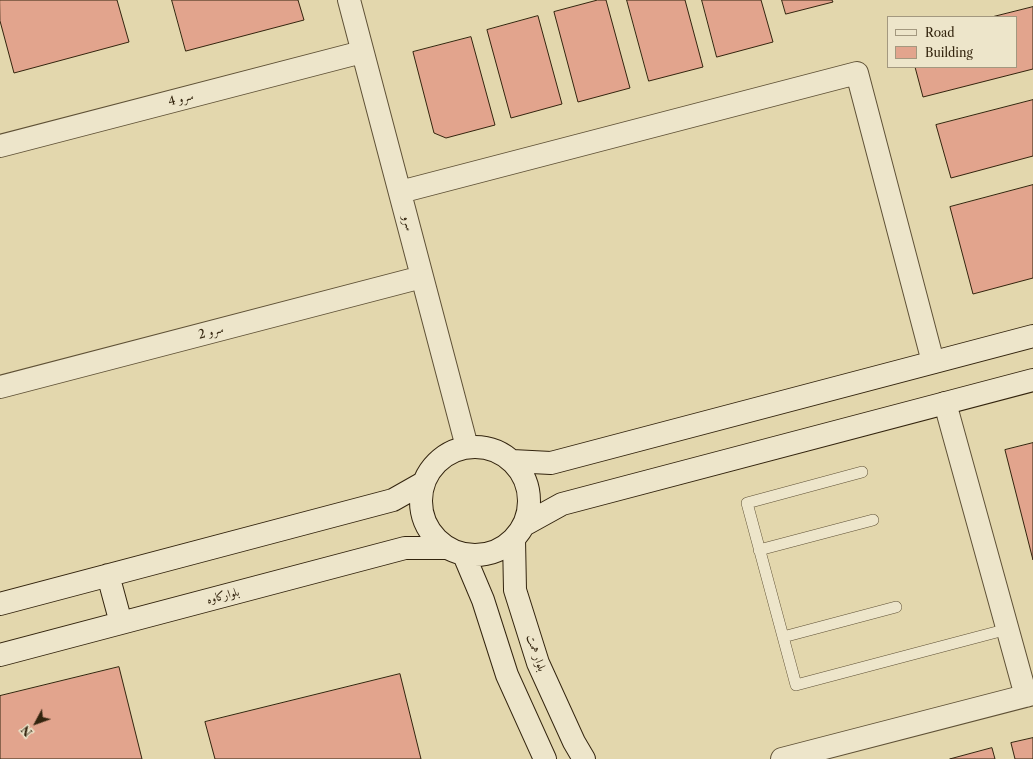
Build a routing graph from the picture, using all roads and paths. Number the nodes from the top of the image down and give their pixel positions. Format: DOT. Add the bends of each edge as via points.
graph roads {
  1 [pos="349,0"];
  2 [pos="362,52"];
  3 [pos="0,146"];
  4 [pos="400,192"];
  5 [pos="422,277"];
  6 [pos="1033,336"];
  7 [pos="933,362"];
  8 [pos="1033,380"];
  9 [pos="0,387"];
  10 [pos="945,403"];
  11 [pos="467,447"];
  12 [pos="512,461"];
  13 [pos="862,472"];
  14 [pos="423,482"];
  15 [pos="872,520"];
  16 [pos="519,532"];
  17 [pos="759,550"];
  18 [pos="455,552"];
  19 [pos="108,575"];
  20 [pos="0,604"];
  21 [pos="896,607"];
  22 [pos="121,623"];
  23 [pos="1008,629"];
  24 [pos="783,637"];
  25 [pos="0,655"];
  26 [pos="1030,695"];
  27 [pos="544,759"];
  28 [pos="584,759"];
  29 [pos="782,759"];
  1 -- 2 [label="street, سرو"];
  2 -- 3 [label="street, سرو 4"];
  2 -- 4 [label="street, سرو"];
  4 -- 5 [label="street, سرو"];
  4 -- 7 [label="street" via="857,73"];
  5 -- 9 [label="street, سرو 2"];
  5 -- 11 [label="street, سرو"];
  6 -- 7 [label="street"];
  7 -- 12 [label="street" via="551,463"];
  8 -- 10 [label="street"];
  10 -- 16 [label="street" via="562,504"];
  10 -- 23 [label="street"];
  11 -- 12 [label="street" via="497,451"];
  11 -- 14 [label="street" via="446,454 432,466"];
  12 -- 16 [label="street" via="522,474 528,491 529,508"];
  13 -- 17 [label="lane" via="747,503"];
  14 -- 18 [label="street" via="420,501 423,519 432,536"];
  14 -- 19 [label="street" via="393,500"];
  15 -- 17 [label="lane"];
  16 -- 18 [label="street" via="500,550 483,556"];
  16 -- 28 [label="street, بلوار همت" via="515,590 538,663"];
  17 -- 24 [label="lane"];
  18 -- 22 [label="street, بلوارکاوه" via="405,548"];
  18 -- 27 [label="street" via="483,600 507,675"];
  19 -- 20 [label="street"];
  19 -- 22 [label="street"];
  21 -- 24 [label="lane"];
  22 -- 25 [label="street, بلوارکاوه"];
  23 -- 24 [label="lane" via="796,685"];
  23 -- 26 [label="street"];
  26 -- 29 [label="street"];
}
